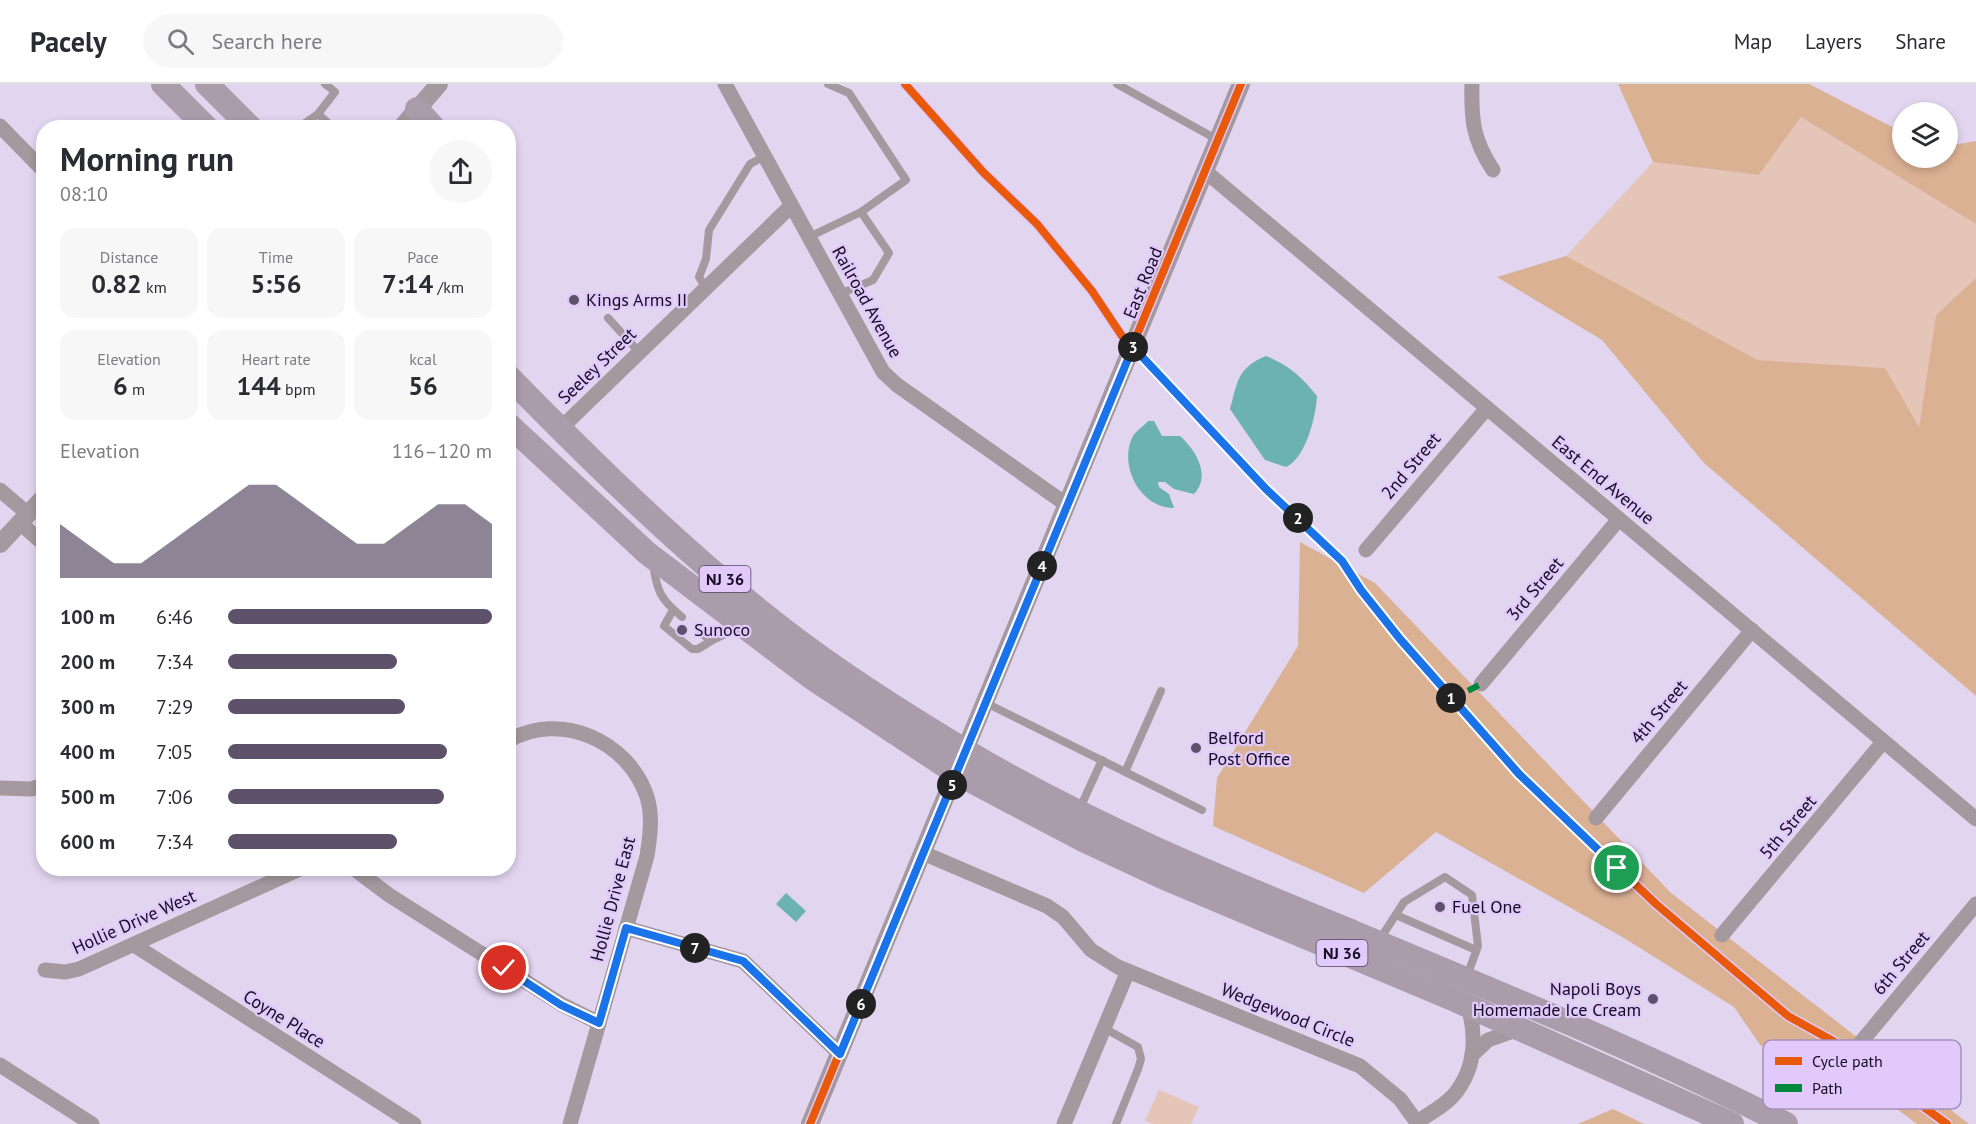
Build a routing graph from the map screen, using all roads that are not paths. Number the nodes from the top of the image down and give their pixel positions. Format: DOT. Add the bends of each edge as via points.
graph roads {
  1 [pos="163,84"];
  2 [pos="325,84"];
  3 [pos="439,84"];
  4 [pos="725,84"];
  5 [pos="828,84"];
  6 [pos="1118,84"];
  7 [pos="1241,84"];
  8 [pos="1473,84"];
  9 [pos="211,85"];
  10 [pos="417,109"];
  11 [pos="318,114"];
  12 [pos="199,120"];
  13 [pos="244,120"];
  14 [pos="309,120"];
  15 [pos="325,120"];
  16 [pos="408,120"];
  17 [pos="427,120"];
  18 [pos="0,126"];
  19 [pos="1218,140"];
  20 [pos="765,156"];
  21 [pos="36,163"];
  22 [pos="1493,170"];
  23 [pos="1205,171"];
  24 [pos="791,206"];
  25 [pos="861,212"];
  26 [pos="809,237"];
  27 [pos="706,288"];
  28 [pos="840,294"];
  29 [pos="609,318"];
  30 [pos="639,352"];
  31 [pos="516,384"];
  32 [pos="1486,408"];
  33 [pos="560,429"];
  34 [pos="516,431"];
  35 [pos="0,490"];
  36 [pos="1067,505"];
  37 [pos="36,506"];
  38 [pos="24,519"];
  39 [pos="1618,519"];
  40 [pos="36,534"];
  41 [pos="0,544"];
  42 [pos="1366,549"];
  43 [pos="652,556"];
  44 [pos="674,610"];
  45 [pos="682,617"];
  46 [pos="742,626"];
  47 [pos="1752,630"];
  48 [pos="700,632"];
  49 [pos="711,641"];
  50 [pos="1481,684"];
  51 [pos="1161,691"];
  52 [pos="986,703"];
  53 [pos="516,737"];
  54 [pos="1883,742"];
  55 [pos="966,751"];
  56 [pos="1102,760"];
  57 [pos="1125,771"];
  58 [pos="956,773"];
  59 [pos="36,787"];
  60 [pos="0,788"];
  61 [pos="1202,810"];
  62 [pos="1078,811"];
  63 [pos="1596,818"];
  64 [pos="1976,819"];
  65 [pos="923,853"];
  66 [pos="285,876"];
  67 [pos="363,876"];
  68 [pos="1976,904"];
  69 [pos="1396,915"];
  70 [pos="626,928"];
  71 [pos="1722,935"];
  72 [pos="1377,942"];
  73 [pos="134,945"];
  74 [pos="1476,950"];
  75 [pos="45,970"];
  76 [pos="1128,971"];
  77 [pos="1466,979"];
  78 [pos="1468,1006"];
  79 [pos="599,1023"];
  80 [pos="1104,1028"];
  81 [pos="1519,1029"];
  82 [pos="1863,1040"];
  83 [pos="840,1054"];
  84 [pos="1472,1055"];
  85 [pos="0,1065"];
  86 [pos="1417,1123"];
  87 [pos="92,1124"];
  88 [pos="414,1124"];
  89 [pos="570,1124"];
  90 [pos="810,1124"];
  91 [pos="1064,1124"];
  92 [pos="1116,1124"];
  93 [pos="1732,1124"];
  94 [pos="1786,1124"];
  1 -- 12 [label="highway"];
  2 -- 11 [label="lane" via="335,92"];
  3 -- 10 [label="street"];
  4 -- 20 [label="street, Railroad Avenue"];
  5 -- 25 [label="lane" via="849,93 906,180"];
  6 -- 19 [label="lane"];
  7 -- 19 [label="street, East Road"];
  8 -- 22 [label="street" via="1471,114 1478,148"];
  9 -- 13 [label="highway"];
  10 -- 16 [label="street"];
  10 -- 17 [label="highway"];
  11 -- 14 [label="lane"];
  11 -- 15 [label="lane"];
  18 -- 21 [label="street"];
  19 -- 23 [label="street, East Road"];
  20 -- 24 [label="street, Railroad Avenue"];
  20 -- 27 [label="lane" via="750,164 709,230 706,259 699,277"];
  23 -- 32 [label="street, East End Avenue"];
  23 -- 36 [label="street, East Road"];
  24 -- 26 [label="street, Railroad Avenue"];
  24 -- 27 [label="street, Seeley Street"];
  25 -- 26 [label="lane"];
  25 -- 28 [label="lane" via="889,253 873,280"];
  26 -- 28 [label="street, Railroad Avenue"];
  27 -- 30 [label="street, Seeley Street"];
  28 -- 36 [label="street, Railroad Avenue" via="883,372"];
  29 -- 30 [label="lane"];
  30 -- 33 [label="street, Seeley Street"];
  31 -- 33 [label="highway, NJ 36"];
  32 -- 39 [label="street, East End Avenue"];
  32 -- 42 [label="street, 2nd Street"];
  33 -- 55 [label="highway, NJ 36" via="783,630"];
  34 -- 43 [label="highway, NJ 36"];
  35 -- 38 [label="street"];
  36 -- 52 [label="street, East Road"];
  37 -- 38 [label="street"];
  38 -- 40 [label="street"];
  38 -- 41 [label="street"];
  39 -- 47 [label="street, East End Avenue"];
  39 -- 50 [label="street, 3rd Street"];
  43 -- 44 [label="lane" via="657,588 663,601"];
  43 -- 46 [label="highway, NJ 36"];
  44 -- 45 [label="lane"];
  44 -- 49 [label="lane" via="664,626 692,648 698,649"];
  46 -- 49 [label="lane"];
  46 -- 58 [label="highway, NJ 36" via="821,684"];
  47 -- 54 [label="street, East End Avenue"];
  47 -- 63 [label="street, 4th Street"];
  48 -- 49 [label="lane"];
  51 -- 57 [label="lane"];
  52 -- 55 [label="street, East Road"];
  52 -- 56 [label="lane"];
  53 -- 70 [label="street, Hollie Drive East" via="530,731 581,732 619,753 636,773 646,794 650,841"];
  54 -- 64 [label="street, East End Avenue"];
  54 -- 71 [label="street, 5th Street"];
  55 -- 58 [label="street, East Road"];
  55 -- 62 [label="highway, NJ 36"];
  56 -- 57 [label="lane"];
  56 -- 62 [label="lane"];
  57 -- 61 [label="lane"];
  58 -- 65 [label="street, East Road"];
  58 -- 78 [label="highway, NJ 36" via="1162,877"];
  59 -- 60 [label="street"];
  62 -- 72 [label="highway, NJ 36" via="1189,865"];
  65 -- 76 [label="street, Wedgewood Circle" via="1047,906 1063,917 1091,950"];
  65 -- 83 [label="street, East Road"];
  66 -- 73 [label="street, Hollie Drive West"];
  67 -- 79 [label="street" via="561,1005"];
  68 -- 82 [label="street, 6th Street"];
  69 -- 72 [label="lane"];
  69 -- 74 [label="lane"];
  69 -- 74 [label="lane" via="1404,902 1445,877 1472,896"];
  70 -- 79 [label="street, Hollie Drive East"];
  70 -- 83 [label="street" via="743,961"];
  72 -- 77 [label="highway, NJ 36"];
  73 -- 75 [label="street, Hollie Drive West" via="79,969"];
  73 -- 88 [label="street, Coyne Place"];
  74 -- 77 [label="lane"];
  76 -- 80 [label="street"];
  76 -- 86 [label="street, Wedgewood Circle" via="1360,1066 1400,1099"];
  77 -- 94 [label="highway, NJ 36"];
  78 -- 81 [label="highway, NJ 36"];
  78 -- 84 [label="street, Wedgewood Circle" via="1473,1024"];
  79 -- 89 [label="street, Hollie Drive East"];
  80 -- 91 [label="street"];
  80 -- 92 [label="lane" via="1138,1047 1141,1059"];
  81 -- 84 [label="street" via="1488,1040"];
  81 -- 93 [label="highway, NJ 36"];
  83 -- 90 [label="street, East Road"];
  84 -- 86 [label="street, Wedgewood Circle" via="1457,1091"];
  85 -- 87 [label="street"];
}
